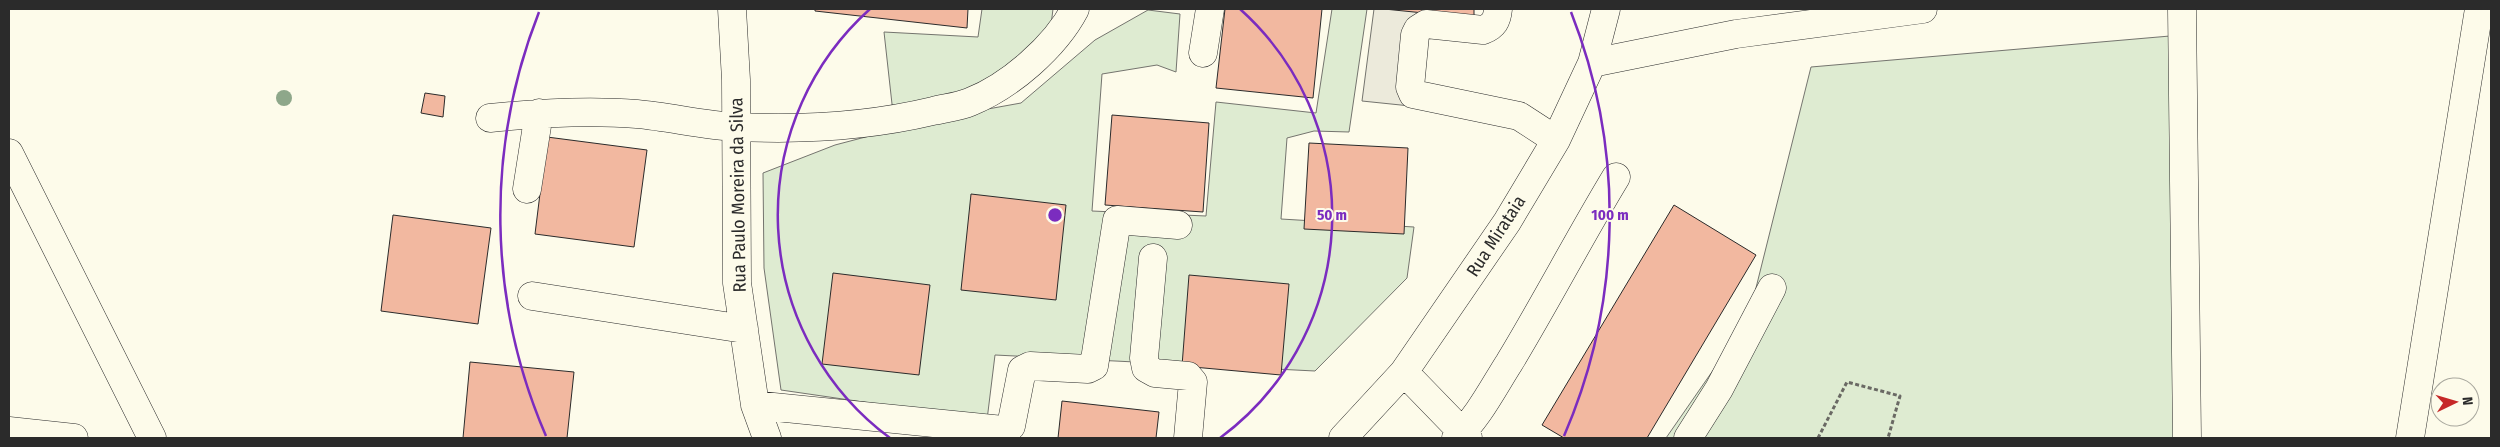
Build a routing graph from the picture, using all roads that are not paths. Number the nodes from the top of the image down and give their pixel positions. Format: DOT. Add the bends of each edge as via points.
graph roads {
  1 [pos="732,9"];
  2 [pos="1075,9"];
  3 [pos="1210,9"];
  4 [pos="1498,9"];
  5 [pos="1606,9"];
  6 [pos="1917,9"];
  7 [pos="1922,9"];
  8 [pos="2182,9"];
  9 [pos="2479,9"];
  10 [pos="1203,54"];
  11 [pos="1592,64"];
  12 [pos="538,113"];
  13 [pos="490,118"];
  14 [pos="737,128"];
  15 [pos="1556,140"];
  16 [pos="9,153"];
  17 [pos="1616,177"];
  18 [pos="527,189"];
  19 [pos="1178,225"];
  20 [pos="1153,258"];
  21 [pos="1772,288"];
  22 [pos="532,296"];
  23 [pos="744,329"];
  24 [pos="1404,372"];
  25 [pos="755,405"];
  26 [pos="9,431"];
  27 [pos="1462,436"];
  28 [pos="74,438"];
  29 [pos="152,438"];
  30 [pos="767,438"];
  31 [pos="1188,438"];
  32 [pos="1343,438"];
  33 [pos="1688,438"];
  34 [pos="2187,438"];
  35 [pos="2410,438"];
  1 -- 14 [label="street, Rua Paulo Moreira da Silva"];
  2 -- 14 [label="street" via="1044,51 1005,82 970,102 900,119 838,126"];
  3 -- 10 [label="street"];
  4 -- 15 [label="street" via="1492,26 1483,30 1426,24 1418,29 1414,35 1410,87 1414,94 1519,116"];
  5 -- 11 [label="street, Rua Mirataia"];
  6 -- 7 [label="street"];
  6 -- 11 [label="street" via="1736,34"];
  8 -- 34 [label="street"];
  9 -- 35 [label="street"];
  11 -- 15 [label="street, Rua Mirataia"];
  12 -- 13 [label="street"];
  12 -- 14 [label="street" via="635,114"];
  12 -- 18 [label="street"];
  14 -- 23 [label="street, Rua Paulo Moreira da Silva" via="737,284"];
  15 -- 24 [label="street, Rua Mirataia" via="1507,222"];
  16 -- 29 [label="street"];
  17 -- 27 [label="street" via="1576,242 1541,311"];
  19 -- 25 [label="street" via="1117,220 1094,366 1088,369 1030,366 1022,370 1011,426 1003,430"];
  20 -- 31 [label="street" via="1144,358 1146,368 1155,373 1188,376 1193,382"];
  21 -- 33 [label="street" via="1719,390"];
  22 -- 23 [label="street"];
  23 -- 25 [label="street, Rua Paulo Moreira da Silva"];
  24 -- 27 [label="street"];
  24 -- 32 [label="street, Rua Mirataia"];
  25 -- 30 [label="street, Rua Paulo Moreira da Silva"];
  26 -- 28 [label="street"];
}
